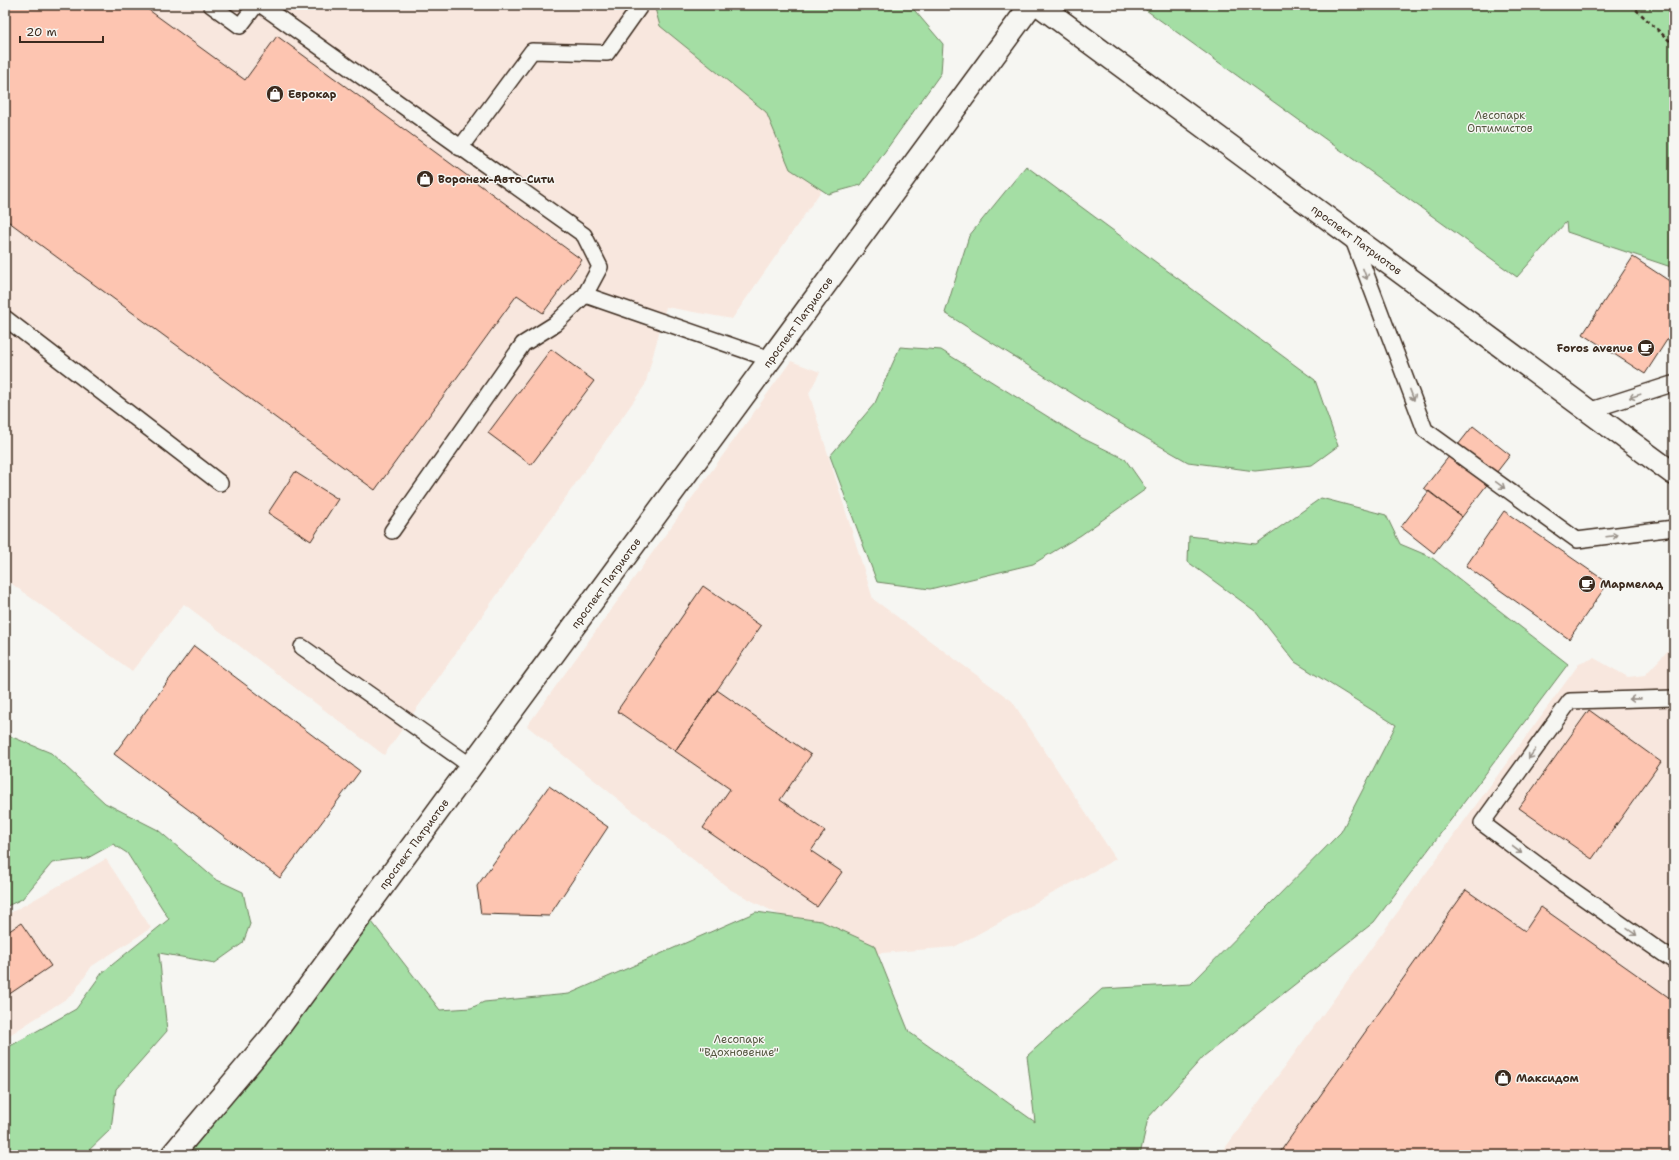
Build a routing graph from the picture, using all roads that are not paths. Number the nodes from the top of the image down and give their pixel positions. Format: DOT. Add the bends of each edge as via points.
graph roads {
  1 [pos="211,5"];
  2 [pos="256,5"];
  3 [pos="261,5"];
  4 [pos="641,5"];
  5 [pos="1031,5"];
  6 [pos="1039,5"];
  7 [pos="460,148"];
  8 [pos="1352,237"];
  9 [pos="585,295"];
  10 [pos="5,318"];
  11 [pos="770,359"];
  12 [pos="1674,386"];
  13 [pos="1588,411"];
  14 [pos="1674,474"];
  15 [pos="220,483"];
  16 [pos="1674,528"];
  17 [pos="392,531"];
  18 [pos="302,647"];
  19 [pos="1674,698"];
  20 [pos="471,766"];
  21 [pos="1674,961"];
  22 [pos="172,1155"];
  1 -- 2 [label="lane" via="240,26"];
  3 -- 7 [label="lane"];
  4 -- 7 [label="lane" via="607,52 532,51"];
  5 -- 11 [label="main road, проспект Патриотов"];
  6 -- 8 [label="main road, проспект Патриотов"];
  7 -- 9 [label="lane" via="584,235 600,267"];
  8 -- 13 [label="main road, проспект Патриотов"];
  8 -- 16 [label="lane, one-way" via="1425,430 1577,540"];
  9 -- 11 [label="lane"];
  9 -- 17 [label="lane" via="555,324 523,344"];
  10 -- 15 [label="lane"];
  11 -- 20 [label="main road, проспект Патриотов"];
  12 -- 13 [label="lane, one-way" via="1672,384"];
  13 -- 14 [label="main road, проспект Патриотов"];
  18 -- 20 [label="lane"];
  19 -- 21 [label="lane, one-way" via="1570,701 1482,824"];
  20 -- 22 [label="main road, проспект Патриотов" via="274,1034"];
}
